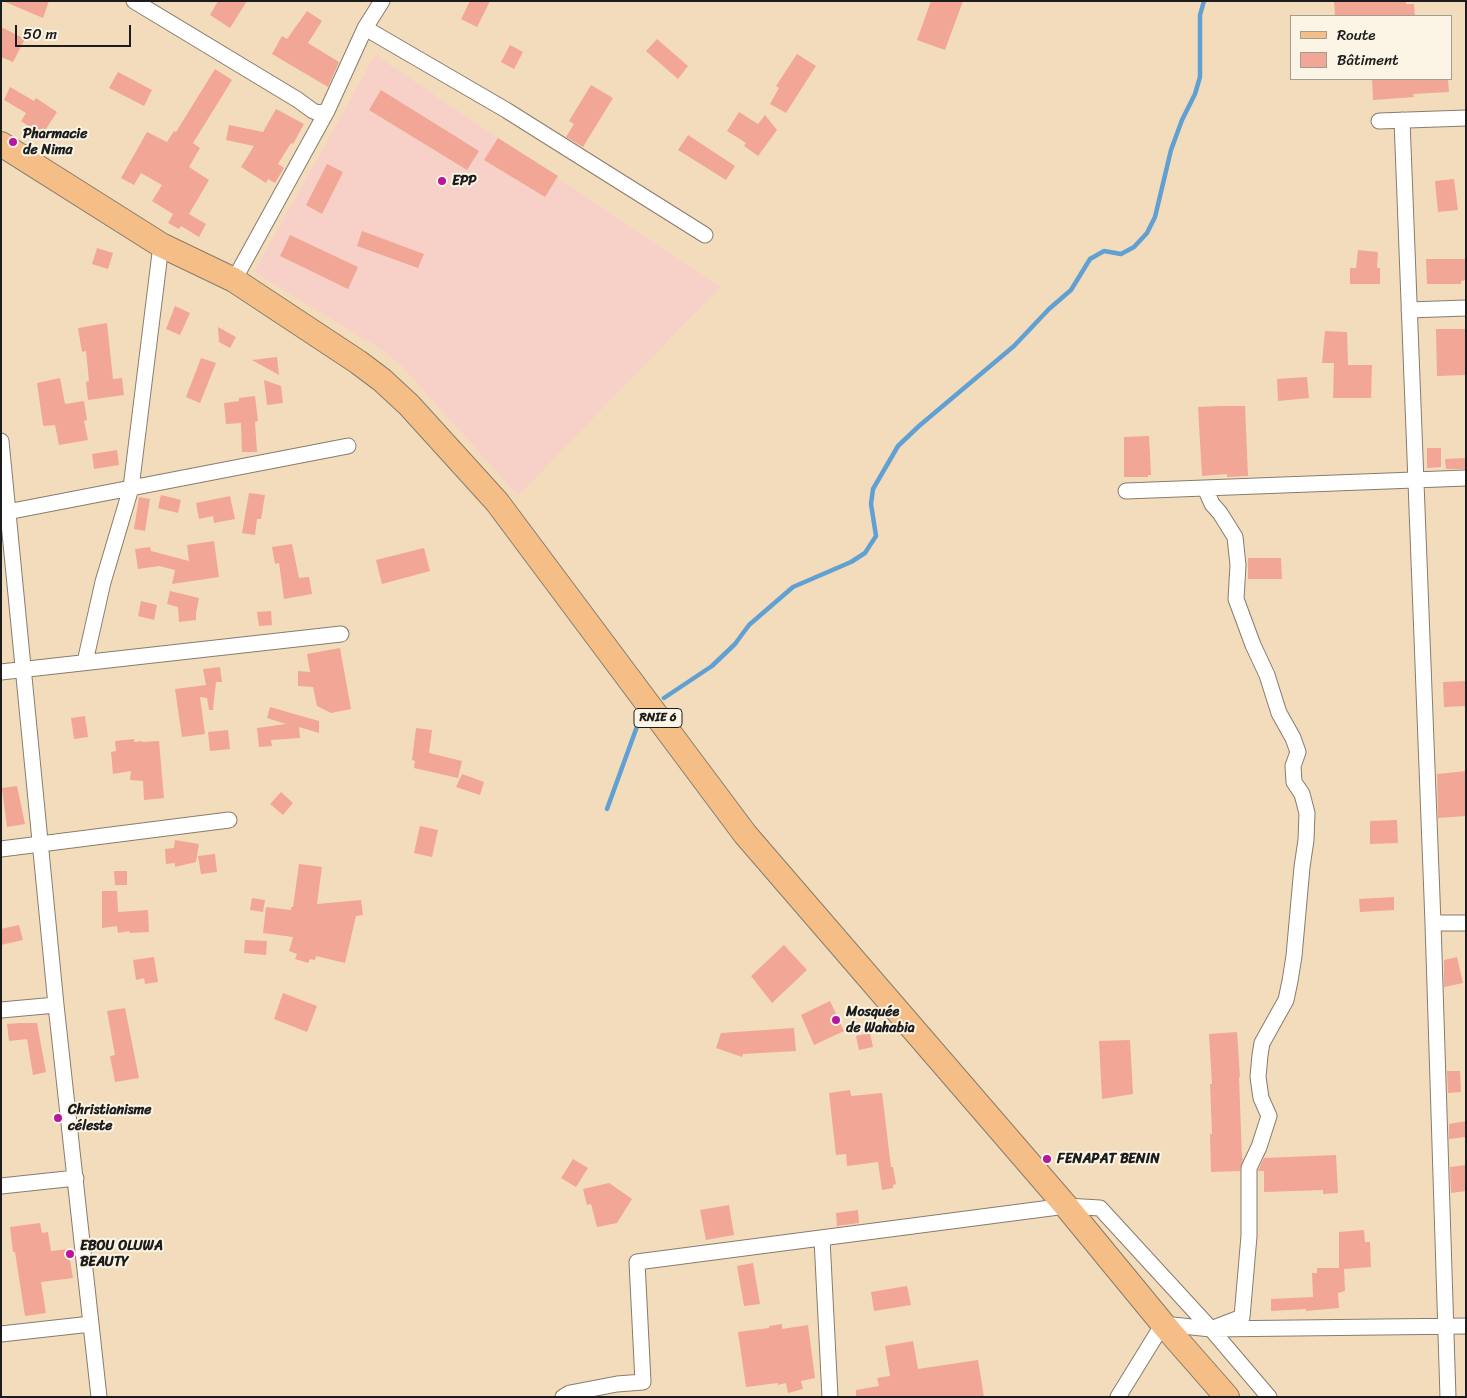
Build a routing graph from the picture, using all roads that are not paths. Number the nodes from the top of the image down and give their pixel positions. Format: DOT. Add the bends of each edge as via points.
graph roads {
  1 [pos="134,1"];
  2 [pos="382,1"];
  3 [pos="365,28"];
  4 [pos="327,111"];
  5 [pos="1466,118"];
  6 [pos="1402,120"];
  7 [pos="1379,121"];
  8 [pos="1,144"];
  9 [pos="705,235"];
  10 [pos="161,245"];
  11 [pos="234,280"];
  12 [pos="1466,308"];
  13 [pos="1409,310"];
  14 [pos="1,441"];
  15 [pos="348,446"];
  16 [pos="1466,478"];
  17 [pos="1415,480"];
  18 [pos="131,488"];
  19 [pos="1205,488"];
  20 [pos="1126,490"];
  21 [pos="8,512"];
  22 [pos="341,634"];
  23 [pos="85,662"];
  24 [pos="23,670"];
  25 [pos="1,672"];
  26 [pos="229,820"];
  27 [pos="41,845"];
  28 [pos="1,850"];
  29 [pos="1466,922"];
  30 [pos="1433,923"];
  31 [pos="56,1005"];
  32 [pos="1,1010"];
  33 [pos="76,1178"];
  34 [pos="1,1186"];
  35 [pos="1066,1206"];
  36 [pos="822,1239"];
  37 [pos="91,1324"];
  38 [pos="1163,1324"];
  39 [pos="1466,1326"];
  40 [pos="1211,1328"];
  41 [pos="1445,1328"];
  42 [pos="1,1334"];
  43 [pos="99,1397"];
  44 [pos="563,1397"];
  45 [pos="830,1397"];
  46 [pos="1118,1397"];
  47 [pos="1227,1397"];
  48 [pos="1269,1397"];
  49 [pos="1448,1397"];
  1 -- 4 [label="street" via="313,112"];
  2 -- 3 [label="street"];
  3 -- 4 [label="street"];
  3 -- 9 [label="street" via="506,110"];
  4 -- 11 [label="street"];
  5 -- 6 [label="street"];
  6 -- 7 [label="street"];
  6 -- 13 [label="street"];
  8 -- 10 [label="main road, RNIE 6"];
  10 -- 11 [label="main road, RNIE 6"];
  10 -- 18 [label="street"];
  11 -- 35 [label="main road, RNIE 6" via="382,380 498,502 745,834"];
  12 -- 13 [label="street"];
  13 -- 17 [label="street"];
  14 -- 21 [label="street"];
  15 -- 18 [label="street"];
  16 -- 17 [label="street"];
  17 -- 19 [label="street"];
  17 -- 30 [label="street"];
  18 -- 21 [label="street"];
  18 -- 23 [label="street" via="103,582"];
  19 -- 20 [label="street"];
  19 -- 40 [label="street" via="1235,537 1238,565 1236,599 1279,713 1298,752 1293,766 1294,782 1302,794 1307,813 1290,981 1286,1000 1262,1043 1260,1055 1258,1077 1269,1116 1248,1168 1248,1236 1242,1317"];
  21 -- 24 [label="street"];
  22 -- 23 [label="street"];
  23 -- 24 [label="street"];
  24 -- 25 [label="street"];
  24 -- 27 [label="street"];
  26 -- 27 [label="street"];
  27 -- 28 [label="street"];
  27 -- 31 [label="street"];
  29 -- 30 [label="street"];
  30 -- 41 [label="street"];
  31 -- 32 [label="street"];
  31 -- 33 [label="street"];
  33 -- 34 [label="street"];
  33 -- 37 [label="street"];
  35 -- 36 [label="street"];
  35 -- 38 [label="main road, RNIE 6"];
  35 -- 40 [label="street" via="1100,1208"];
  36 -- 44 [label="street" via="637,1262 643,1382 617,1384"];
  36 -- 45 [label="street"];
  37 -- 42 [label="street"];
  37 -- 43 [label="street"];
  38 -- 40 [label="street"];
  38 -- 46 [label="street"];
  38 -- 47 [label="main road, RNIE 6"];
  39 -- 41 [label="street"];
  40 -- 41 [label="street"];
  40 -- 48 [label="street"];
  41 -- 49 [label="street"];
}
